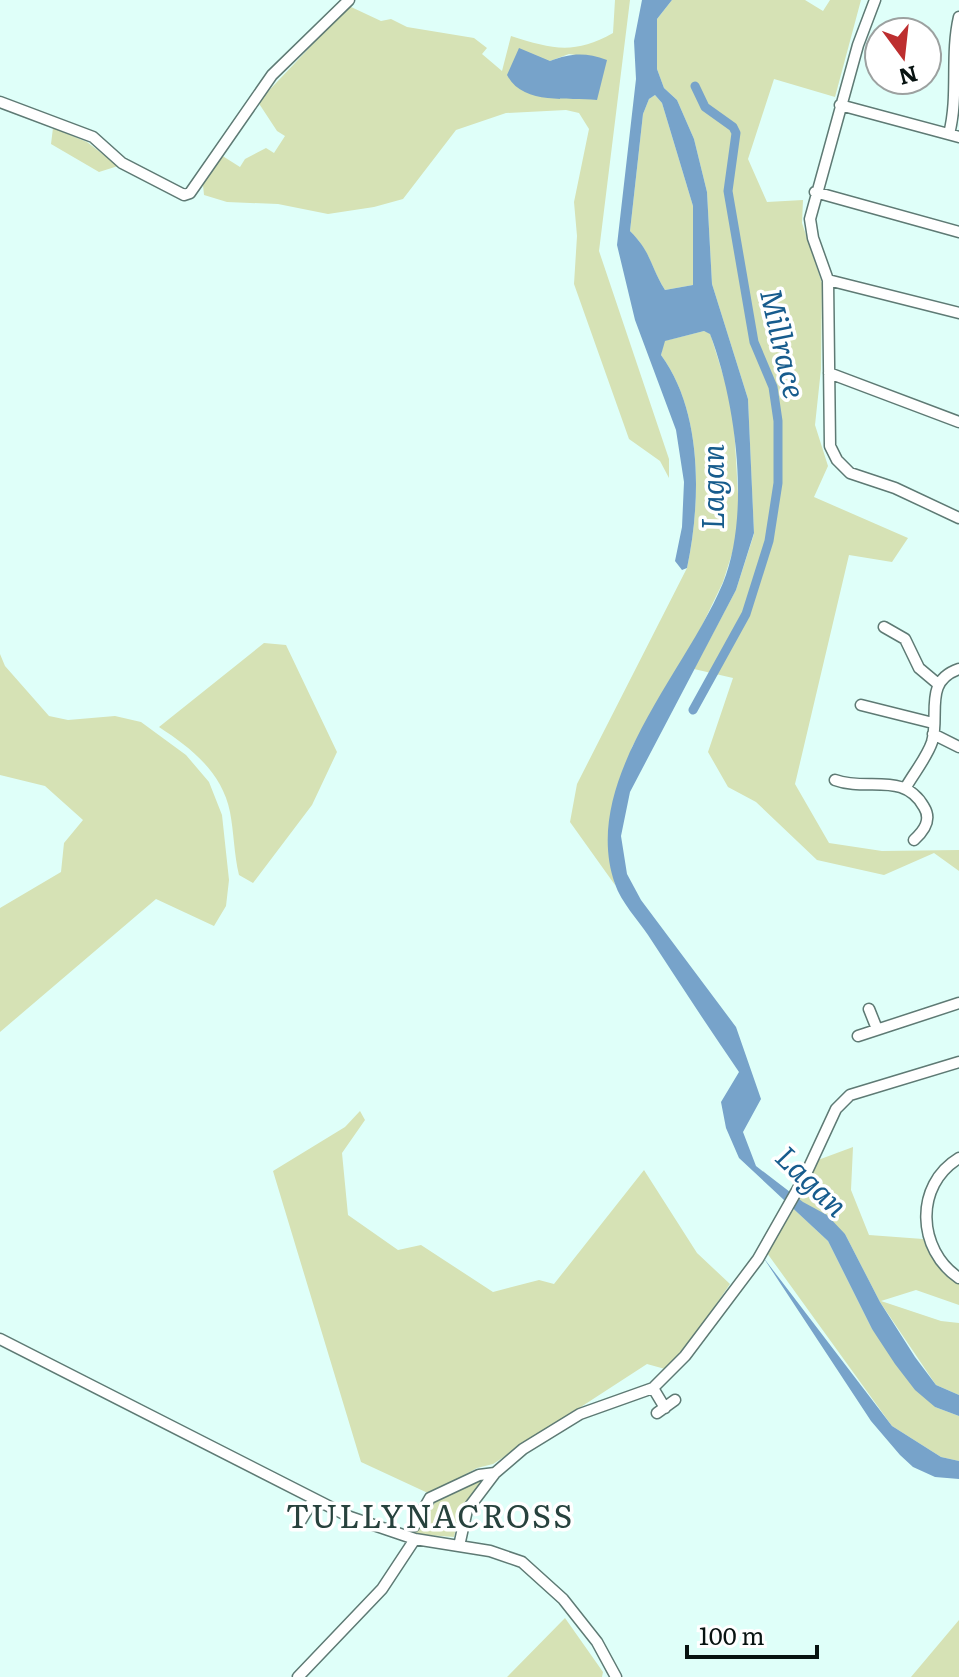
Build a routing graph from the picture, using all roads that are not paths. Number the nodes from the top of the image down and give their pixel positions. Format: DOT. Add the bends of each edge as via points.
graph roads {
  1 [pos="349,0"];
  2 [pos="875,0"];
  3 [pos="959,18"];
  4 [pos="0,102"];
  5 [pos="840,105"];
  6 [pos="954,135"];
  7 [pos="815,192"];
  8 [pos="959,232"];
  9 [pos="828,280"];
  10 [pos="959,313"];
  11 [pos="829,373"];
  12 [pos="959,422"];
  13 [pos="959,518"];
  14 [pos="884,627"];
  15 [pos="959,669"];
  16 [pos="938,684"];
  17 [pos="861,705"];
  18 [pos="933,728"];
  19 [pos="959,747"];
  20 [pos="835,780"];
  21 [pos="906,787"];
  22 [pos="914,840"];
  23 [pos="959,1003"];
  24 [pos="869,1009"];
  25 [pos="877,1029"];
  26 [pos="858,1036"];
  27 [pos="959,1062"];
  28 [pos="959,1158"];
  29 [pos="959,1278"];
  30 [pos="0,1339"];
  31 [pos="653,1388"];
  32 [pos="675,1400"];
  33 [pos="495,1473"];
  34 [pos="313,1500"];
  35 [pos="300,1522"];
  36 [pos="414,1526"];
  37 [pos="415,1539"];
  38 [pos="459,1546"];
  39 [pos="298,1677"];
  40 [pos="616,1677"];
  1 -- 4 [label="street" via="272,75 184,195 134,170 93,137"];
  2 -- 5 [label="street"];
  3 -- 6 [label="street"];
  5 -- 6 [label="street"];
  5 -- 7 [label="street"];
  7 -- 8 [label="street"];
  7 -- 9 [label="street" via="811,229"];
  9 -- 10 [label="street"];
  9 -- 11 [label="street"];
  11 -- 12 [label="street"];
  11 -- 13 [label="street" via="829,437 837,460 850,473"];
  14 -- 16 [label="street" via="909,644 919,668"];
  15 -- 16 [label="street"];
  16 -- 18 [label="street"];
  17 -- 18 [label="street"];
  18 -- 19 [label="street"];
  18 -- 21 [label="street" via="930,746"];
  20 -- 21 [label="street" via="852,787"];
  21 -- 22 [label="street" via="927,813 926,826"];
  23 -- 25 [label="street"];
  24 -- 25 [label="street"];
  25 -- 26 [label="street"];
  27 -- 31 [label="street" via="850,1095 832,1116 758,1259 685,1356"];
  28 -- 29 [label="street" via="936,1181 925,1215 931,1243"];
  30 -- 34 [label="street"];
  31 -- 32 [label="street" via="661,1410"];
  31 -- 33 [label="street" via="580,1414"];
  33 -- 36 [label="street" via="430,1498"];
  33 -- 38 [label="street" via="467,1510"];
  34 -- 35 [label="street"];
  34 -- 37 [label="street"];
  37 -- 38 [label="street"];
  37 -- 39 [label="street" via="382,1589"];
  38 -- 40 [label="street" via="522,1562 546,1581 597,1642"];
}
